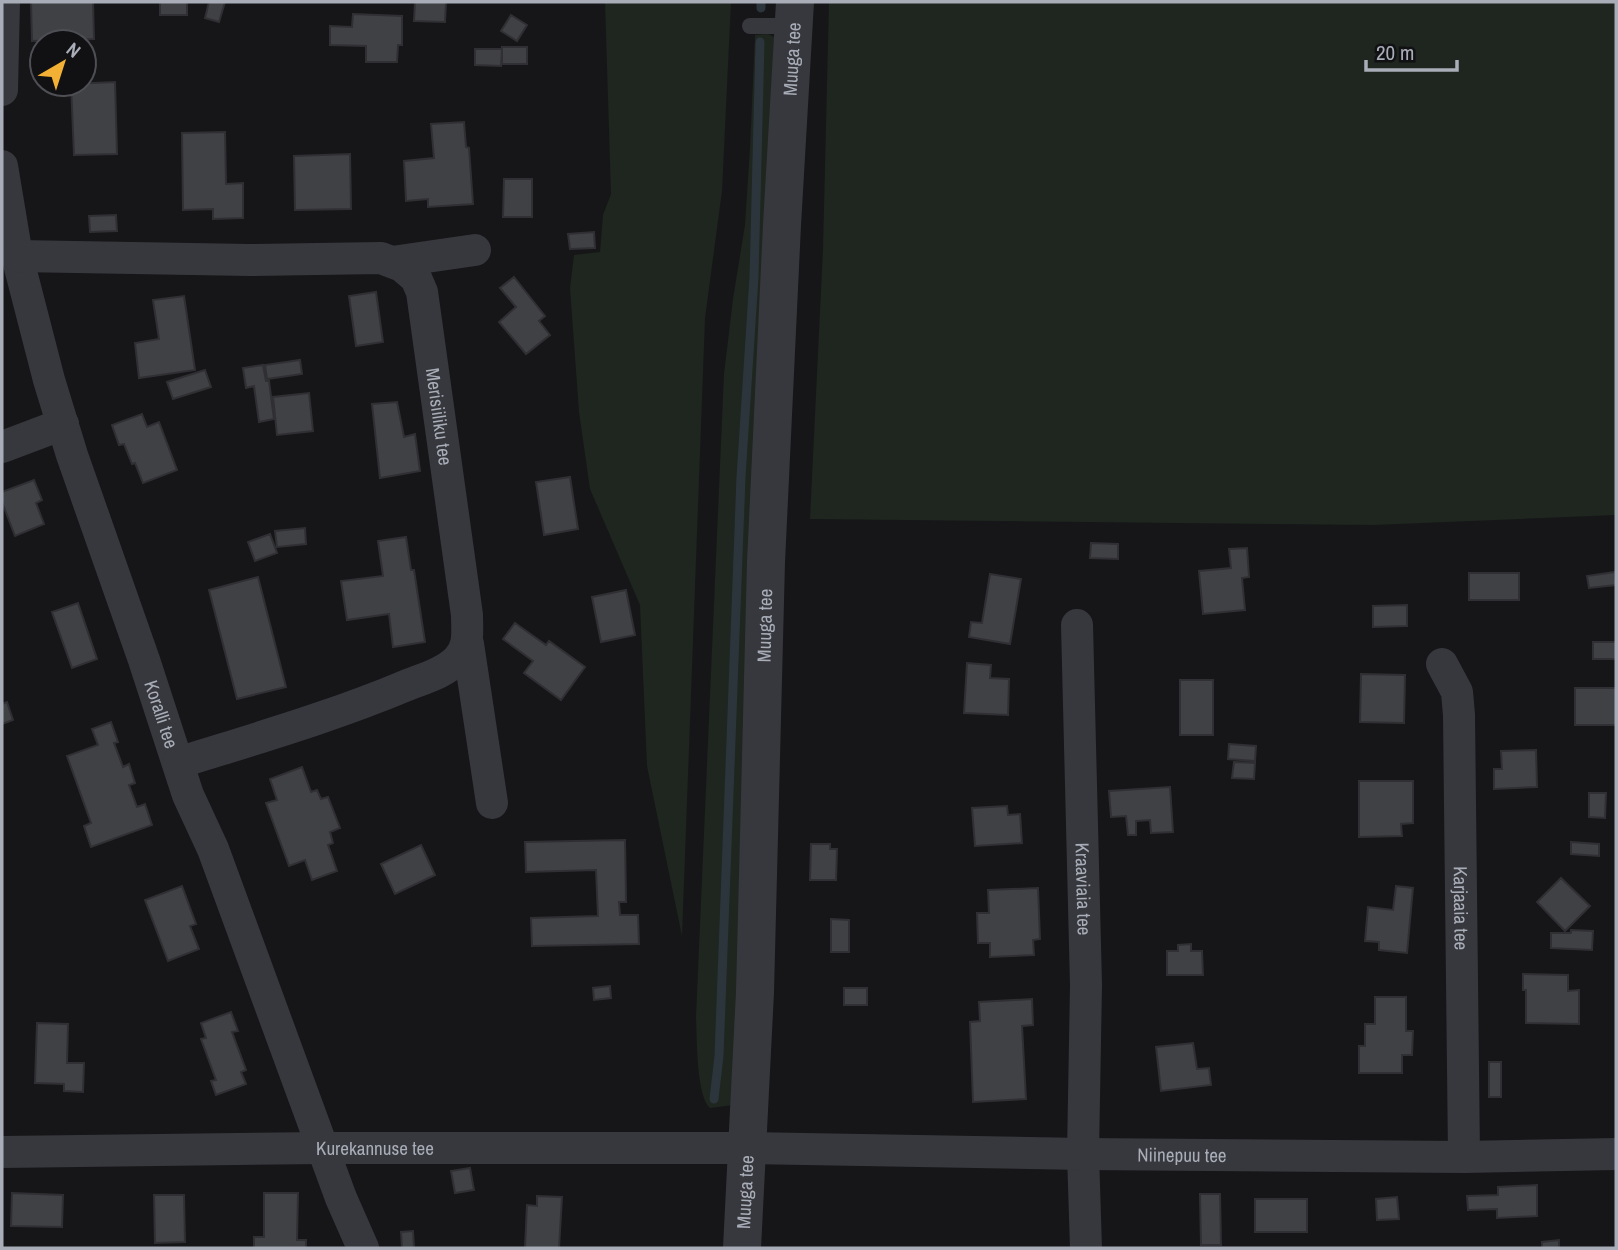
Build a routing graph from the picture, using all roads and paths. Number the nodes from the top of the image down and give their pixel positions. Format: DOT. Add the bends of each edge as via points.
graph roads {
  1 [pos="5,2"];
  2 [pos="794,14"];
  3 [pos="750,26"];
  4 [pos="2,90"];
  5 [pos="2,166"];
  6 [pos="475,250"];
  7 [pos="18,256"];
  8 [pos="392,262"];
  9 [pos="63,424"];
  10 [pos="2,447"];
  11 [pos="1077,625"];
  12 [pos="468,644"];
  13 [pos="1442,664"];
  14 [pos="178,763"];
  15 [pos="492,803"];
  16 [pos="322,1148"];
  17 [pos="748,1148"];
  18 [pos="2,1152"];
  19 [pos="1083,1154"];
  20 [pos="1616,1154"];
  21 [pos="1464,1157"];
  22 [pos="363,1248"];
  23 [pos="742,1248"];
  24 [pos="1086,1248"];
  1 -- 4 [label="street"];
  2 -- 3 [label="lane"];
  2 -- 17 [label="street, Muuga tee" via="766,548"];
  5 -- 7 [label="street, Koralli tee"];
  6 -- 8 [label="street"];
  7 -- 8 [label="street" via="381,258"];
  7 -- 9 [label="street, Koralli tee"];
  8 -- 12 [label="street, Merisiiliku tee" via="416,278 422,292"];
  9 -- 10 [label="street"];
  9 -- 14 [label="street, Koralli tee"];
  11 -- 19 [label="street, Kraaviaia tee" via="1086,985"];
  12 -- 14 [label="street" via="457,660 441,671 376,698"];
  12 -- 15 [label="street, Merisiiliku tee"];
  13 -- 21 [label="street, Karjaaia tee" via="1457,692 1459,715"];
  14 -- 16 [label="street, Koralli tee"];
  16 -- 17 [label="street, Kurekannuse tee"];
  16 -- 18 [label="street, Kurekannuse tee"];
  16 -- 22 [label="street, Koralli tee"];
  17 -- 19 [label="street, Niinepuu tee"];
  17 -- 23 [label="street, Muuga tee"];
  19 -- 21 [label="street, Niinepuu tee"];
  19 -- 24 [label="street, Kraaviaia tee"];
  20 -- 21 [label="street, Niinepuu tee"];
}
